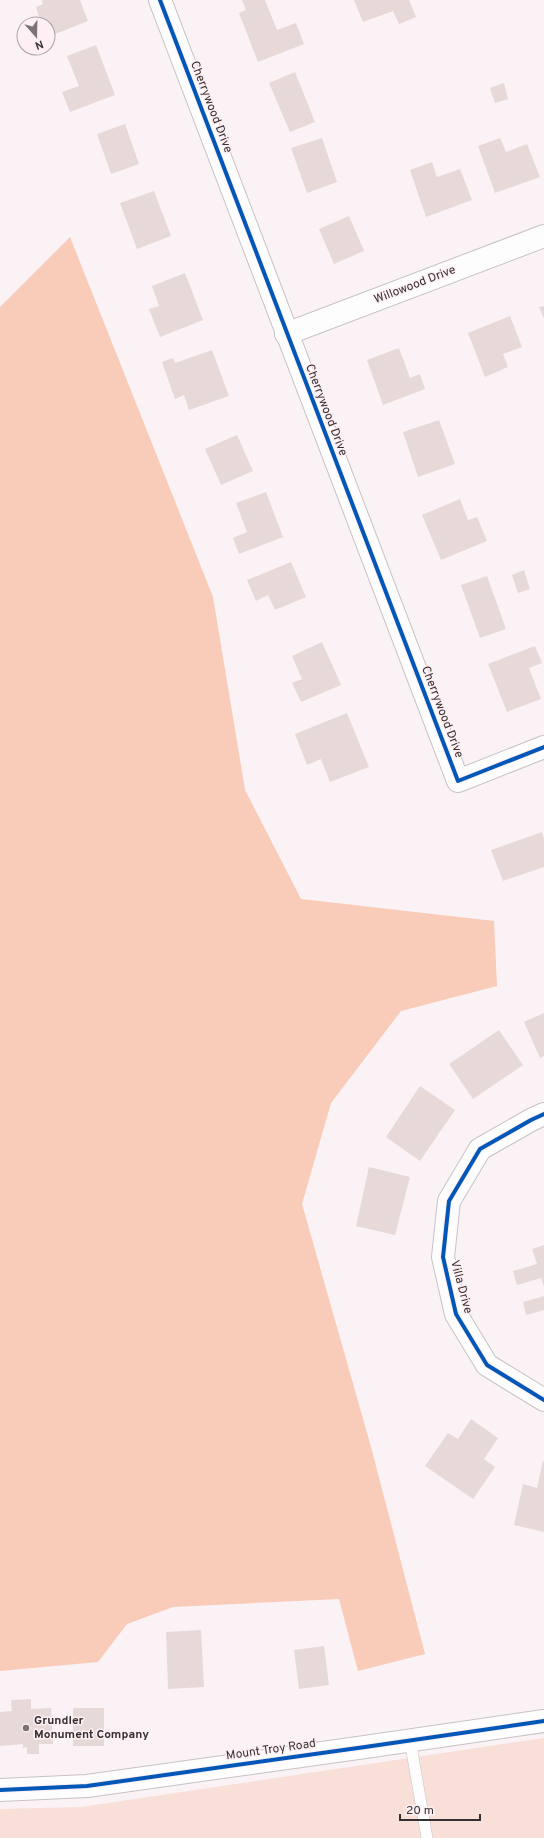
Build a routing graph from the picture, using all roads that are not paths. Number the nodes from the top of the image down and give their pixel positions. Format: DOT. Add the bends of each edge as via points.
graph roads {
  1 [pos="160,0"];
  2 [pos="544,236"];
  3 [pos="286,334"];
  4 [pos="544,747"];
  5 [pos="544,1114"];
  6 [pos="544,1400"];
  7 [pos="544,1721"];
  8 [pos="410,1740"];
  9 [pos="0,1790"];
  10 [pos="427,1838"];
  1 -- 3 [label="street, Cherrywood Drive"];
  2 -- 3 [label="street, Willowood Drive"];
  3 -- 4 [label="street, Cherrywood Drive" via="458,781"];
  5 -- 6 [label="street, Villa Drive" via="480,1149 449,1201 443,1258 456,1314 487,1365"];
  7 -- 8 [label="street, Mount Troy Road"];
  8 -- 9 [label="street, Mount Troy Road" via="87,1786"];
  8 -- 10 [label="lane"];
}
